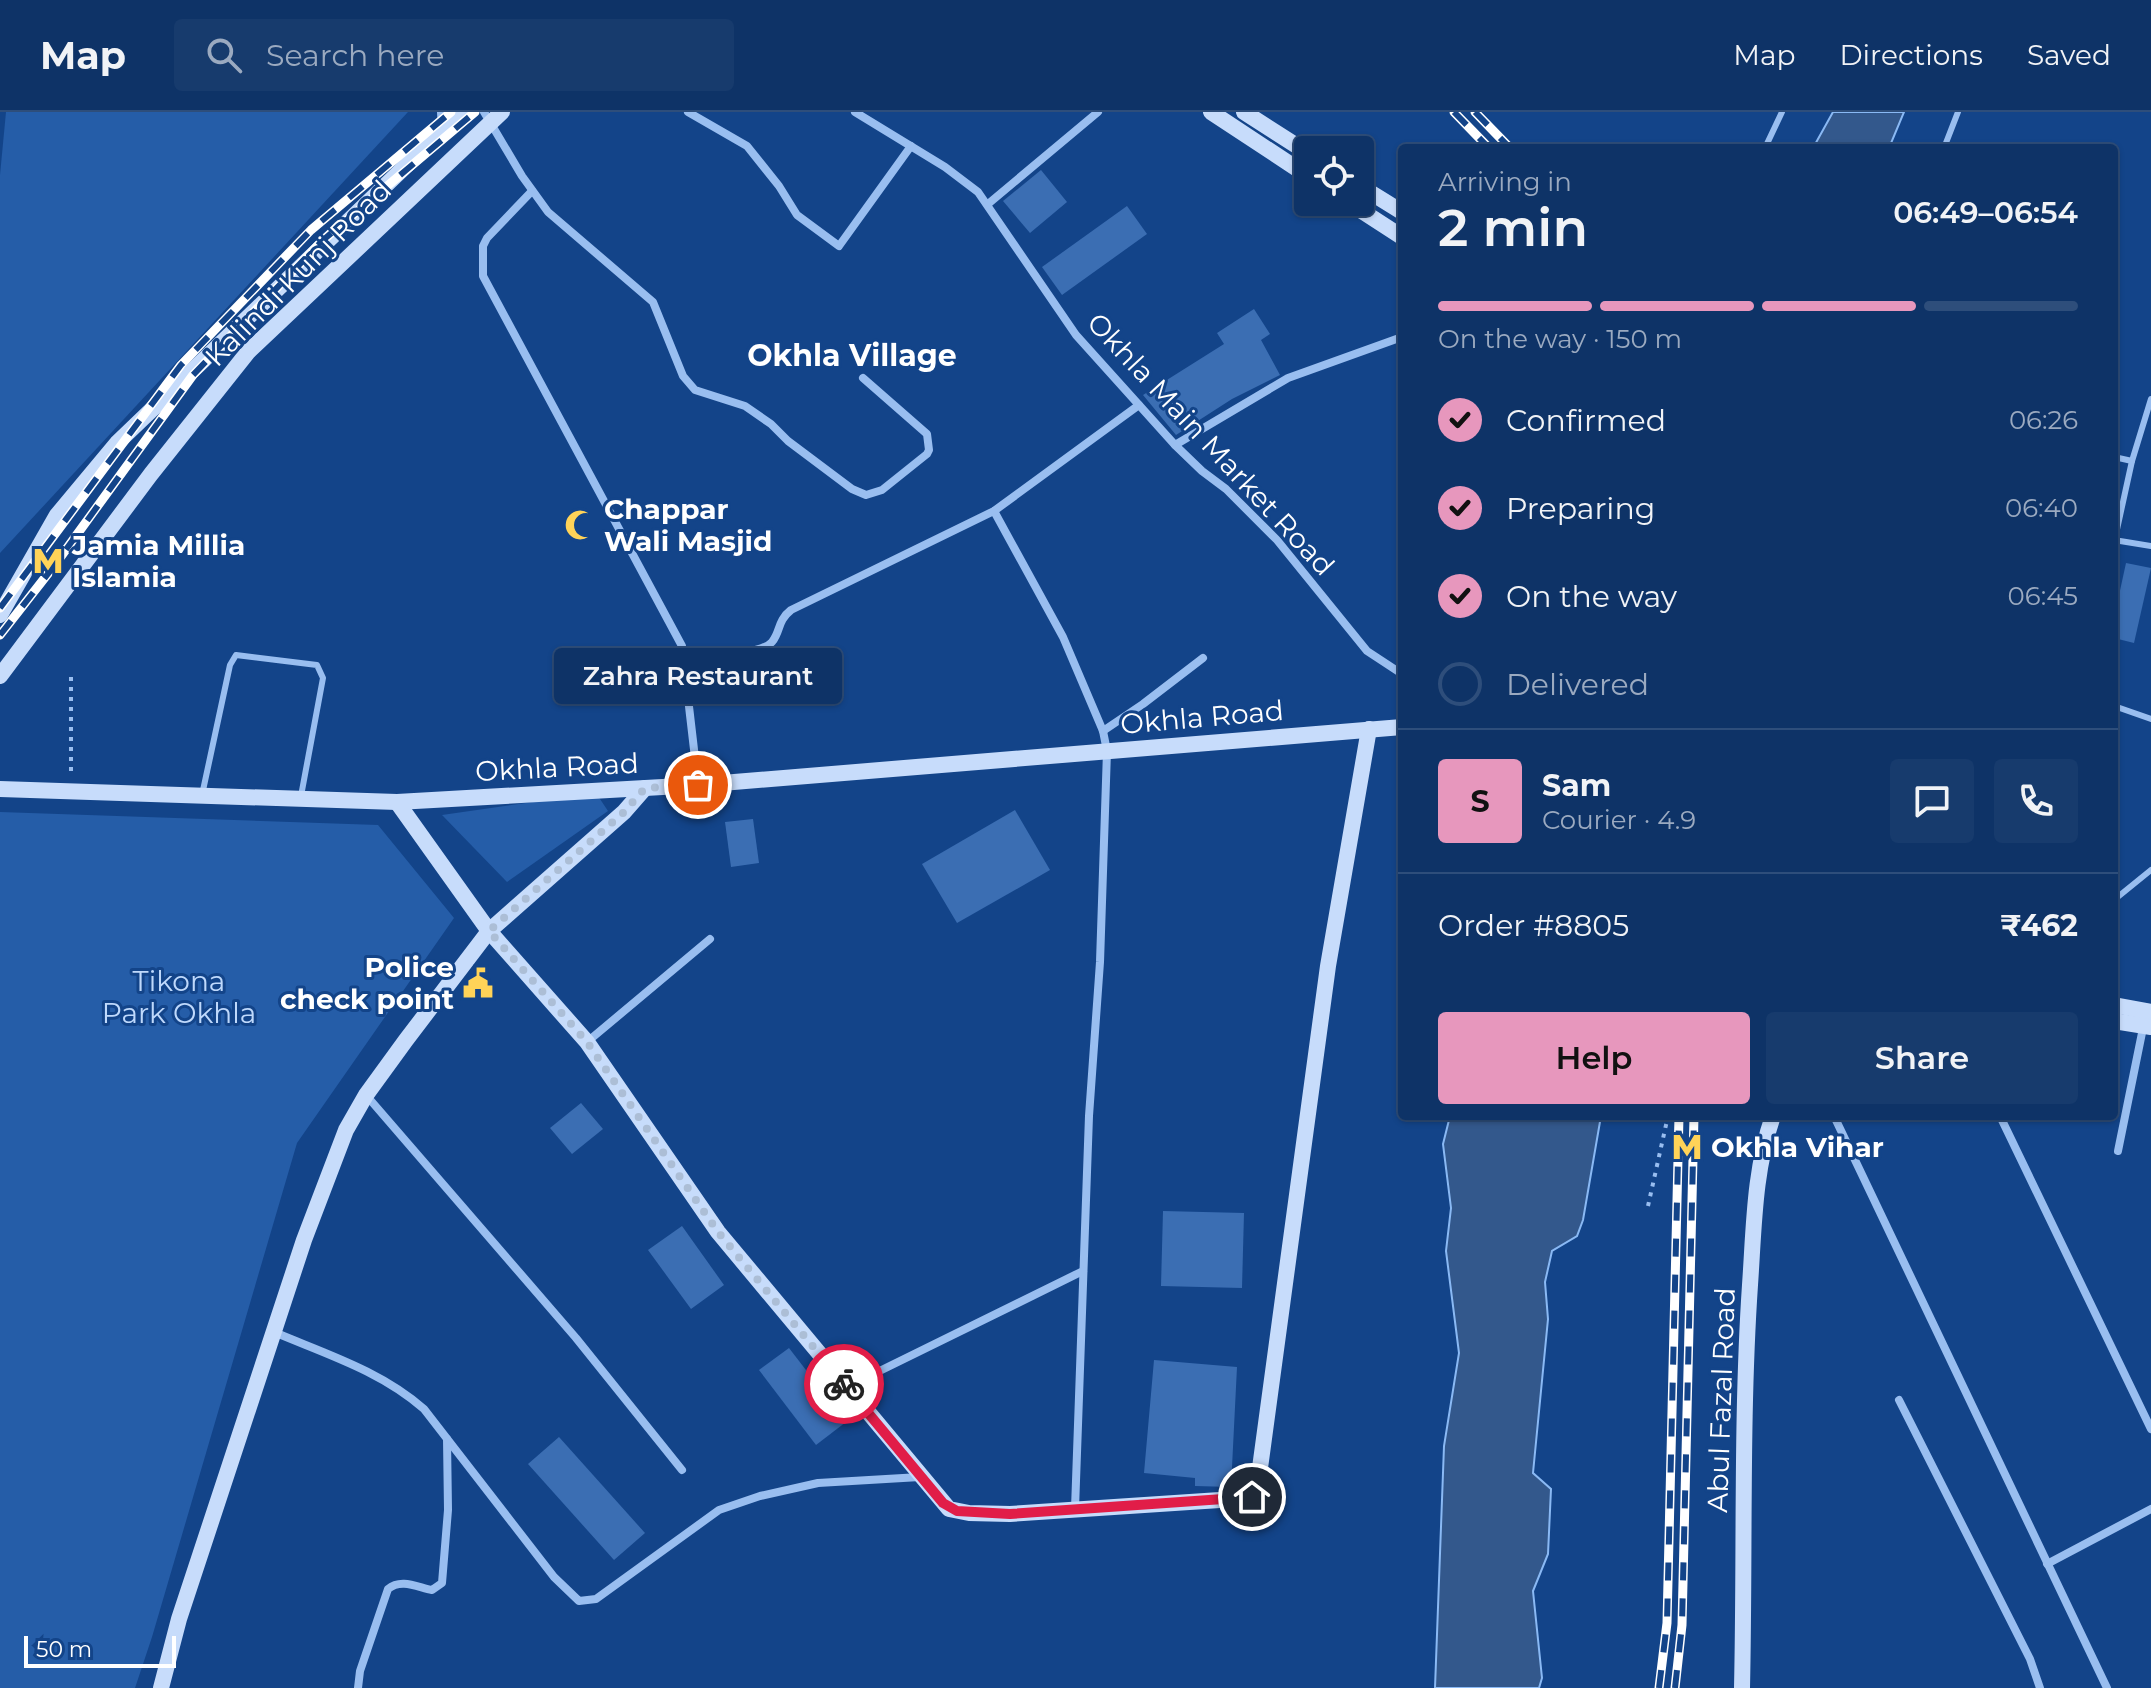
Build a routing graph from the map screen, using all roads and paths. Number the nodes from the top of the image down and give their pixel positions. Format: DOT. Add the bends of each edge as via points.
graph roads {
  1 [pos="441,112"];
  2 [pos="462,112"];
  3 [pos="688,112"];
  4 [pos="855,112"];
  5 [pos="1098,112"];
  6 [pos="1211,112"];
  7 [pos="1244,112"];
  8 [pos="1782,112"];
  9 [pos="1958,112"];
  10 [pos="492,115"];
  11 [pos="442,132"];
  12 [pos="1294,144"];
  13 [pos="1767,144"];
  14 [pos="1946,144"];
  15 [pos="911,146"];
  16 [pos="1294,167"];
  17 [pos="532,191"];
  18 [pos="1374,195"];
  19 [pos="988,204"];
  20 [pos="1398,210"];
  21 [pos="1370,216"];
  22 [pos="1398,234"];
  23 [pos="1398,338"];
  24 [pos="863,378"];
  25 [pos="2151,399"];
  26 [pos="1139,405"];
  27 [pos="2149,412"];
  28 [pos="1175,445"];
  29 [pos="2118,458"];
  30 [pos="2132,461"];
  31 [pos="994,511"];
  32 [pos="2118,523"];
  33 [pos="2118,542"];
  34 [pos="2151,546"];
  35 [pos="0,615"];
  36 [pos="685,658"];
  37 [pos="1203,658"];
  38 [pos="1398,671"];
  39 [pos="0,676"];
  40 [pos="71,677"];
  41 [pos="2118,707"];
  42 [pos="2151,719"];
  43 [pos="1398,727"];
  44 [pos="1369,729"];
  45 [pos="1103,731"];
  46 [pos="1107,751"];
  47 [pos="698,785"];
  48 [pos="645,788"];
  49 [pos="0,789"];
  50 [pos="72,791"];
  51 [pos="202,795"];
  52 [pos="300,799"];
  53 [pos="397,802"];
  54 [pos="2151,870"];
  55 [pos="2118,897"];
  56 [pos="489,931"];
  57 [pos="710,939"];
  58 [pos="2118,1007"];
  59 [pos="2148,1019"];
  60 [pos="2118,1021"];
  61 [pos="587,1042"];
  62 [pos="366,1095"];
  63 [pos="1667,1120"];
  64 [pos="1772,1120"];
  65 [pos="1836,1120"];
  66 [pos="2002,1120"];
  67 [pos="2118,1151"];
  68 [pos="1648,1206"];
  69 [pos="1083,1271"];
  70 [pos="274,1332"];
  71 [pos="847,1387"];
  72 [pos="1899,1400"];
  73 [pos="2151,1429"];
  74 [pos="447,1439"];
  75 [pos="682,1470"];
  76 [pos="921,1477"];
  77 [pos="2151,1509"];
  78 [pos="1075,1510"];
  79 [pos="2047,1564"];
  80 [pos="161,1688"];
  81 [pos="358,1688"];
  82 [pos="1742,1688"];
  83 [pos="2040,1688"];
  84 [pos="2107,1688"];
  1 -- 11 [label="street"];
  2 -- 11 [label="street, Kalindi Kunj Road"];
  3 -- 15 [label="street" via="747,146 797,215 839,246"];
  4 -- 15 [label="street, Okhla Main Market Road"];
  5 -- 19 [label="street"];
  6 -- 16 [label="street"];
  7 -- 12 [label="street"];
  8 -- 13 [label="lane"];
  9 -- 14 [label="lane"];
  10 -- 17 [label="street"];
  10 -- 39 [label="street, Kalindi Kunj Road" via="248,352"];
  11 -- 35 [label="street, Kalindi Kunj Road" via="117,443 57,515"];
  15 -- 19 [label="street, Okhla Main Market Road" via="967,183"];
  17 -- 24 [label="street" via="548,212 653,302 683,376 695,390 745,406 866,495 882,490 927,454 929,445 927,434"];
  17 -- 36 [label="street" via="487,238 483,276 672,624"];
  18 -- 20 [label="street"];
  19 -- 26 [label="street, Okhla Main Market Road" via="1076,335"];
  21 -- 22 [label="street"];
  23 -- 28 [label="street" via="1298,373"];
  25 -- 27 [label="lane"];
  26 -- 28 [label="street, Okhla Main Market Road"];
  26 -- 31 [label="street"];
  27 -- 30 [label="lane"];
  28 -- 38 [label="street, Okhla Main Market Road" via="1277,540 1367,651"];
  29 -- 30 [label="lane"];
  30 -- 32 [label="lane"];
  31 -- 36 [label="street" via="791,610 768,646"];
  31 -- 45 [label="street" via="1063,637"];
  33 -- 34 [label="lane"];
  36 -- 47 [label="street"];
  37 -- 45 [label="street"];
  40 -- 50 [label="path"];
  41 -- 42 [label="lane"];
  43 -- 44 [label="street, Okhla Road"];
  44 -- 46 [label="street, Okhla Road"];
  44 -- 78 [label="street" via="1328,966 1256,1493 1250,1498"];
  45 -- 46 [label="street"];
  46 -- 47 [label="street, Okhla Road"];
  46 -- 69 [label="street"];
  47 -- 48 [label="street, Okhla Road"];
  48 -- 53 [label="street, Okhla Road"];
  48 -- 56 [label="street"];
  49 -- 50 [label="street, Okhla Road"];
  50 -- 51 [label="street, Okhla Road"];
  51 -- 52 [label="street, Okhla Road"];
  51 -- 52 [label="lane" via="236,655 317,665 323,678"];
  52 -- 53 [label="street, Okhla Road"];
  53 -- 56 [label="street"];
  54 -- 55 [label="lane"];
  56 -- 61 [label="street"];
  56 -- 62 [label="street"];
  57 -- 61 [label="street"];
  58 -- 59 [label="street"];
  59 -- 60 [label="street"];
  59 -- 67 [label="street"];
  61 -- 71 [label="street" via="718,1232"];
  62 -- 70 [label="street" via="336,1154"];
  62 -- 75 [label="street" via="576,1338"];
  63 -- 68 [label="path"];
  64 -- 82 [label="street, Abul Fazal Road" via="1756,1188 1746,1350"];
  65 -- 79 [label="street"];
  66 -- 73 [label="street"];
  69 -- 71 [label="street"];
  69 -- 78 [label="street"];
  70 -- 74 [label="street" via="384,1378 424,1409"];
  70 -- 80 [label="street"];
  71 -- 76 [label="street"];
  72 -- 83 [label="street"];
  74 -- 76 [label="street" via="554,1577 579,1601 596,1599 719,1510 818,1483"];
  74 -- 81 [label="street" via="442,1583 432,1590 403,1583 388,1589"];
  76 -- 78 [label="street" via="957,1511"];
  77 -- 79 [label="street"];
  79 -- 84 [label="street"];
}
